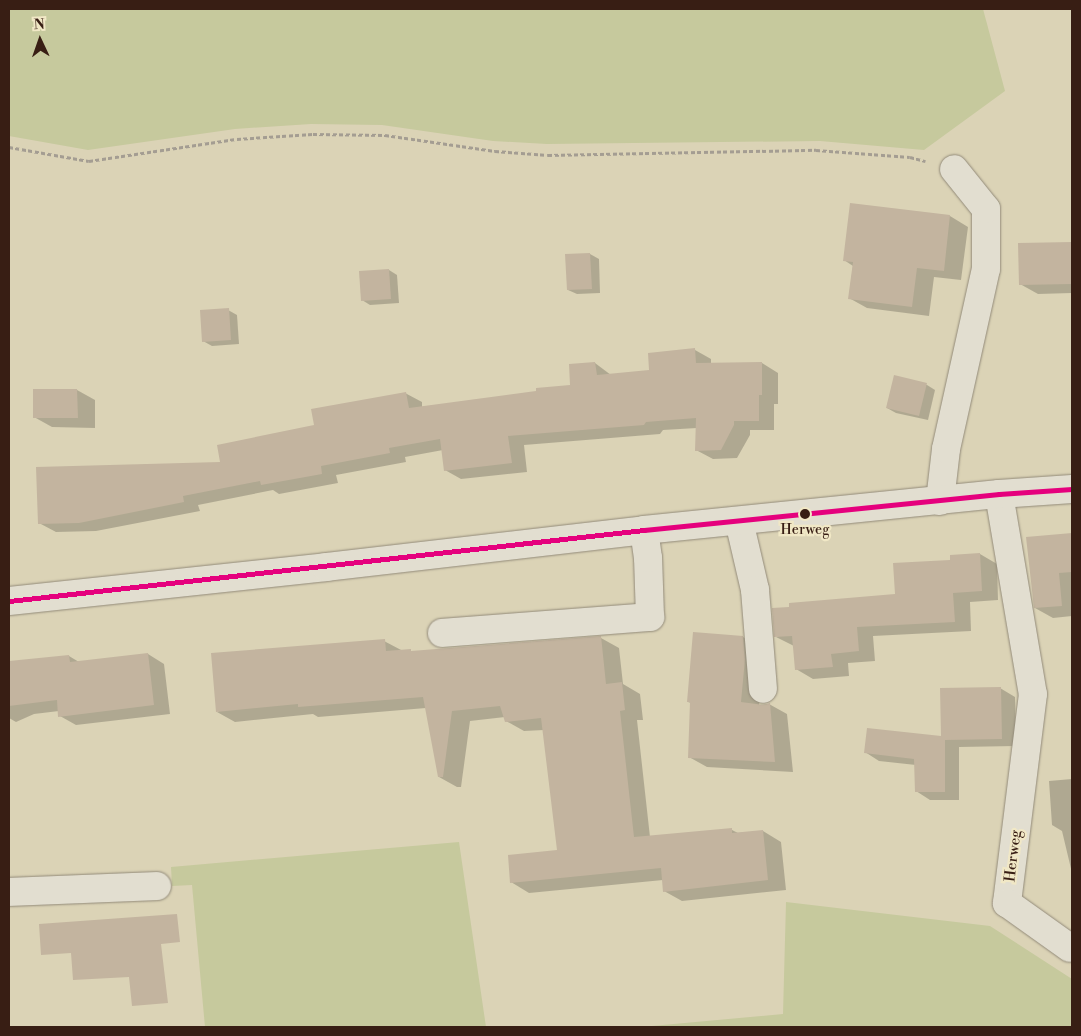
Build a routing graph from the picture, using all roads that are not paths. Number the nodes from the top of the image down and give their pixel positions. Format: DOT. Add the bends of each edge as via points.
graph roads {
  1 [pos="954,169"];
  2 [pos="1072,489"];
  3 [pos="999,494"];
  4 [pos="940,501"];
  5 [pos="739,521"];
  6 [pos="644,530"];
  7 [pos="9,601"];
  8 [pos="442,633"];
  9 [pos="763,689"];
  10 [pos="157,886"];
  11 [pos="9,892"];
  12 [pos="1070,948"];
  1 -- 4 [label="street" via="986,209 986,269 946,449"];
  2 -- 3 [label="street"];
  3 -- 4 [label="street"];
  3 -- 12 [label="street, Herweg" via="1033,694 1007,903"];
  4 -- 5 [label="street"];
  5 -- 6 [label="street"];
  5 -- 9 [label="street" via="755,590"];
  6 -- 7 [label="street"];
  6 -- 8 [label="street" via="650,617"];
  10 -- 11 [label="street"];
}
